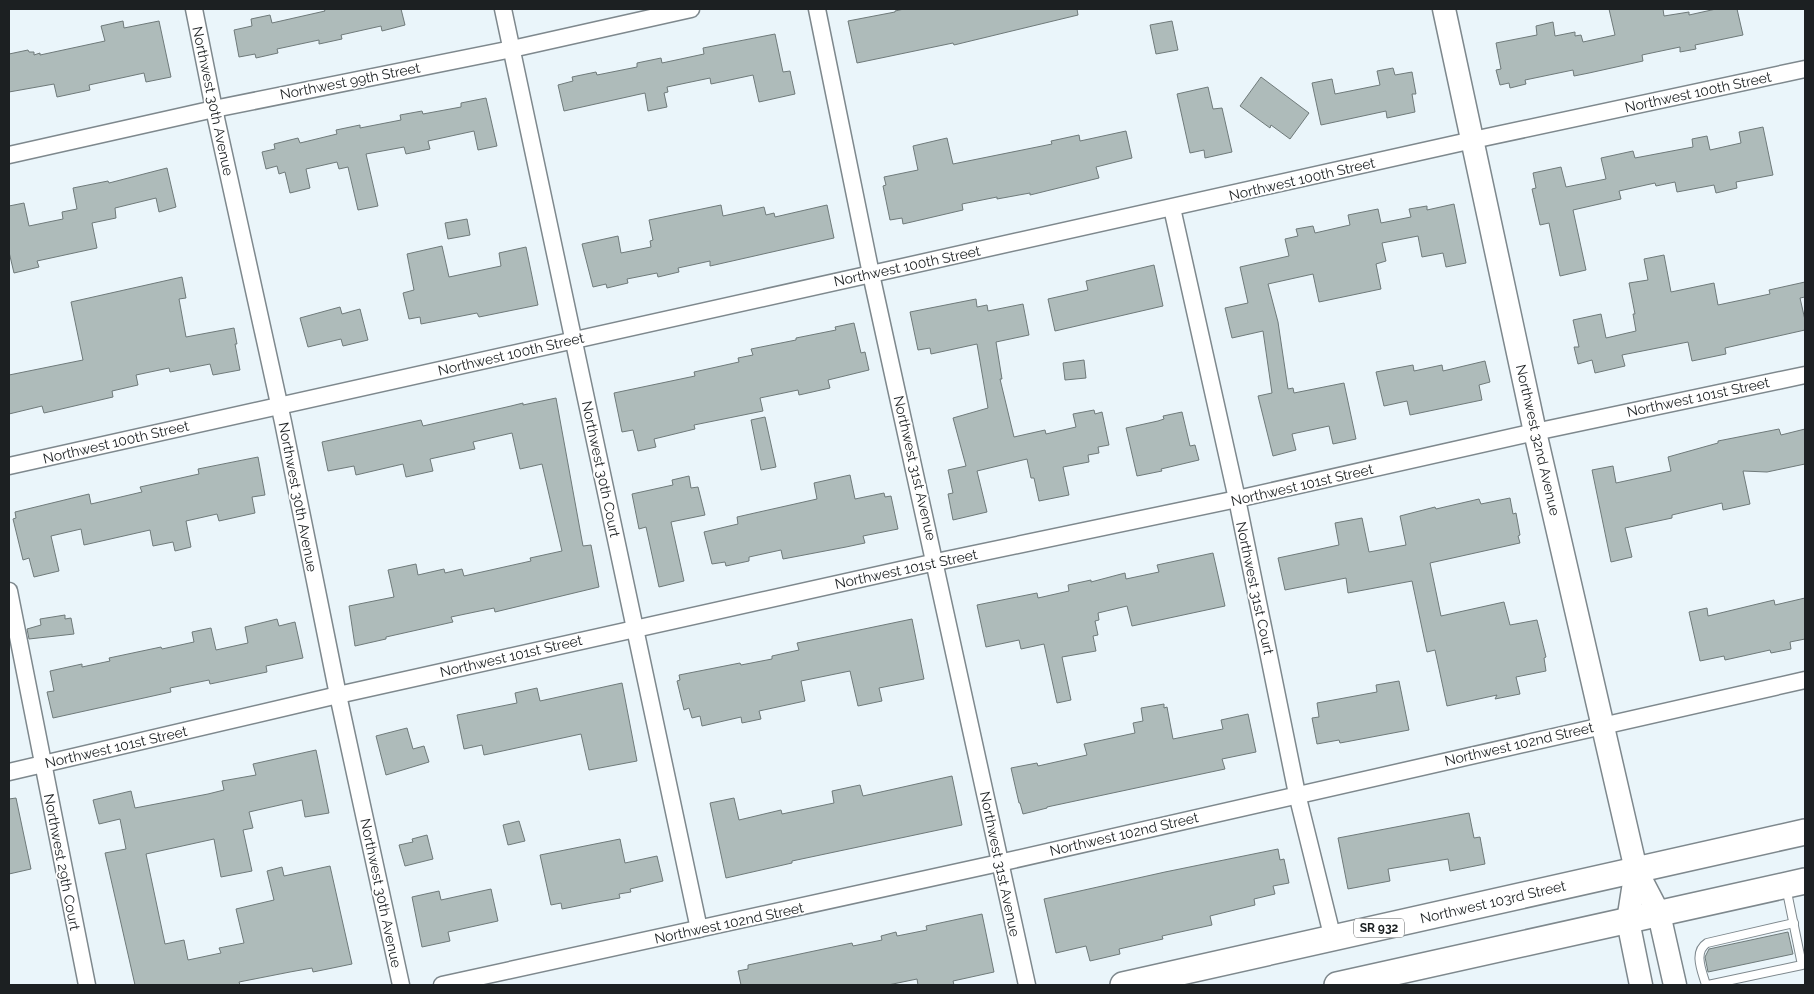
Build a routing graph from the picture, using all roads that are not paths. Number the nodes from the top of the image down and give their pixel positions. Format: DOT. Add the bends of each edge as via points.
graph roads {
  1 [pos="194,9"];
  2 [pos="503,9"];
  3 [pos="691,9"];
  4 [pos="817,9"];
  5 [pos="1444,9"];
  6 [pos="512,49"];
  7 [pos="1805,69"];
  8 [pos="214,109"];
  9 [pos="1473,140"];
  10 [pos="9,155"];
  11 [pos="1172,208"];
  12 [pos="871,274"];
  13 [pos="574,340"];
  14 [pos="1805,374"];
  15 [pos="280,406"];
  16 [pos="1535,432"];
  17 [pos="9,466"];
  18 [pos="1237,499"];
  19 [pos="936,562"];
  20 [pos="9,591"];
  21 [pos="636,629"];
  22 [pos="1805,680"];
  23 [pos="338,695"];
  24 [pos="1604,725"];
  25 [pos="42,764"];
  26 [pos="9,772"];
  27 [pos="1297,794"];
  28 [pos="1805,832"];
  29 [pos="999,863"];
  30 [pos="1636,870"];
  31 [pos="1796,883"];
  32 [pos="1660,914"];
  33 [pos="1628,921"];
  34 [pos="1794,924"];
  35 [pos="699,929"];
  36 [pos="1333,939"];
  37 [pos="1394,979"];
  38 [pos="1137,984"];
  39 [pos="87,985"];
  40 [pos="401,985"];
  41 [pos="442,985"];
  42 [pos="1027,985"];
  43 [pos="1337,985"];
  44 [pos="1641,985"];
  45 [pos="1675,985"];
  46 [pos="1707,985"];
  1 -- 8 [label="street, Northwest 30th Avenue"];
  2 -- 6 [label="street, Northwest 30th Court"];
  3 -- 6 [label="street, Northwest 99th Street"];
  4 -- 12 [label="street, Northwest 31st Avenue"];
  5 -- 9 [label="main road, Northwest 32nd Avenue"];
  6 -- 8 [label="street, Northwest 99th Street"];
  6 -- 13 [label="street, Northwest 30th Court"];
  7 -- 9 [label="street, Northwest 100th Street"];
  8 -- 10 [label="street, Northwest 99th Street"];
  8 -- 15 [label="street, Northwest 30th Avenue"];
  9 -- 11 [label="street, Northwest 100th Street"];
  9 -- 16 [label="main road, Northwest 32nd Avenue"];
  11 -- 12 [label="street, Northwest 100th Street"];
  11 -- 18 [label="street, Northwest 31st Court"];
  12 -- 13 [label="street, Northwest 100th Street"];
  12 -- 19 [label="street, Northwest 31st Avenue"];
  13 -- 15 [label="street, Northwest 100th Street"];
  13 -- 21 [label="street, Northwest 30th Court"];
  14 -- 16 [label="street, Northwest 101st Street"];
  15 -- 17 [label="street, Northwest 100th Street"];
  15 -- 23 [label="street, Northwest 30th Avenue"];
  16 -- 18 [label="street, Northwest 101st Street"];
  16 -- 24 [label="main road, Northwest 32nd Avenue"];
  18 -- 19 [label="street, Northwest 101st Street"];
  18 -- 27 [label="street, Northwest 31st Court"];
  19 -- 21 [label="street, Northwest 101st Street"];
  19 -- 29 [label="street, Northwest 31st Avenue"];
  20 -- 25 [label="street, Northwest 29th Court"];
  21 -- 23 [label="street, Northwest 101st Street"];
  21 -- 35 [label="street, Northwest 30th Court"];
  22 -- 24 [label="street, Northwest 102nd Street"];
  23 -- 25 [label="street, Northwest 101st Street"];
  23 -- 40 [label="street, Northwest 30th Avenue"];
  24 -- 27 [label="street, Northwest 102nd Street"];
  24 -- 30 [label="main road, Northwest 32nd Avenue"];
  25 -- 26 [label="street, Northwest 101st Street"];
  25 -- 39 [label="street, Northwest 29th Court"];
  27 -- 29 [label="street, Northwest 102nd Street"];
  27 -- 36 [label="street, Northwest 31st Court"];
  28 -- 30 [label="main road, Northwest 103rd Street / SR 932"];
  29 -- 35 [label="street, Northwest 102nd Street"];
  29 -- 42 [label="street, Northwest 31st Avenue"];
  30 -- 32 [label="main road, Northwest 32nd Avenue"];
  30 -- 33 [label="main road, Northwest 32nd Avenue"];
  30 -- 36 [label="main road, Northwest 103rd Street / SR 932"];
  31 -- 32 [label="main road"];
  31 -- 34 [label="lane"];
  32 -- 33 [label="main road"];
  32 -- 45 [label="main road, Northwest 32nd Avenue"];
  33 -- 37 [label="main road"];
  33 -- 44 [label="main road, Northwest 32nd Avenue"];
  34 -- 46 [label="lane" via="1701,947 1698,954"];
  34 -- 46 [label="lane" via="1802,965"];
  35 -- 41 [label="street, Northwest 102nd Street"];
  36 -- 38 [label="main road, Northwest 103rd Street / SR 932"];
  37 -- 43 [label="main road"];
}
